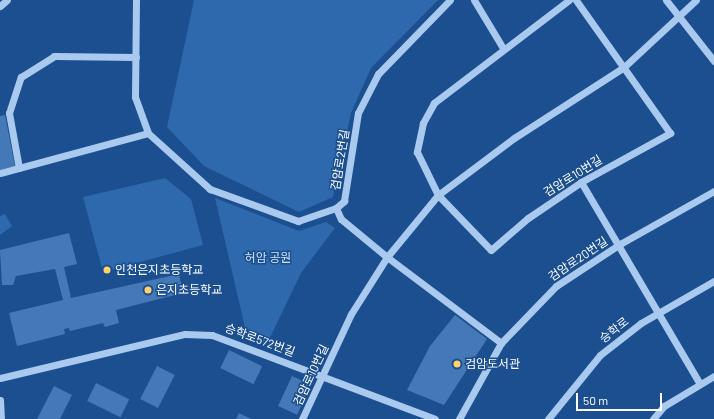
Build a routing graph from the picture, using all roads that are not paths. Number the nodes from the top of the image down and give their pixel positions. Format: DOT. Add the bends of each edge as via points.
graph roads {
  1 [pos="7,0"];
  2 [pos="136,0"];
  3 [pos="450,0"];
  4 [pos="474,0"];
  5 [pos="569,0"];
  6 [pos="576,0"];
  7 [pos="666,0"];
  8 [pos="696,0"];
  9 [pos="0,6"];
  10 [pos="680,18"];
  11 [pos="503,48"];
  12 [pos="136,57"];
  13 [pos="714,60"];
  14 [pos="624,67"];
  15 [pos="148,133"];
  16 [pos="19,168"];
  17 [pos="0,173"];
  18 [pos="581,182"];
  19 [pos="714,191"];
  20 [pos="438,196"];
  21 [pos="336,208"];
  22 [pos="620,244"];
  23 [pos="387,257"];
  24 [pos="714,281"];
  25 [pos="659,312"];
  26 [pos="501,343"];
  27 [pos="324,375"];
  28 [pos="714,376"];
  29 [pos="0,378"];
  30 [pos="700,384"];
  31 [pos="0,400"];
  32 [pos="1,419"];
  33 [pos="302,419"];
  34 [pos="435,419"];
  35 [pos="459,419"];
  36 [pos="548,419"];
  37 [pos="653,419"];
  1 -- 9 [label="street"];
  2 -- 12 [label="street, 검암로2번길"];
  3 -- 21 [label="street, 검암로2번길" via="378,74 358,113 344,201"];
  4 -- 11 [label="street"];
  5 -- 11 [label="street, 검암로10번길"];
  6 -- 14 [label="street, 검암로10번길"];
  7 -- 10 [label="street"];
  8 -- 10 [label="street, 검암로10번길"];
  10 -- 13 [label="street"];
  10 -- 14 [label="street, 검암로10번길"];
  11 -- 20 [label="street, 검암로10번길" via="434,103 423,123 417,152"];
  12 -- 15 [label="street, 검암로2번길" via="135,97"];
  12 -- 16 [label="street" via="54,56 21,77 9,114"];
  14 -- 18 [label="street, 검암로10번길" via="670,132"];
  14 -- 20 [label="street, 검암로10번길" via="514,138"];
  15 -- 16 [label="street"];
  15 -- 21 [label="street, 검암로2번길" via="210,189 298,221"];
  16 -- 17 [label="street"];
  18 -- 20 [label="street, 검암로10번길" via="528,218 491,250"];
  18 -- 22 [label="street"];
  19 -- 22 [label="street, 검암로20번길"];
  20 -- 23 [label="street, 검암로10번길"];
  21 -- 23 [label="street" via="341,219"];
  22 -- 25 [label="street"];
  22 -- 26 [label="street, 검암로20번길" via="556,286"];
  23 -- 26 [label="street"];
  23 -- 27 [label="street, 검암로10번길" via="351,314"];
  24 -- 25 [label="street, 승학로"];
  25 -- 30 [label="street"];
  25 -- 36 [label="street, 승학로" via="600,355"];
  26 -- 35 [label="street, 검암로20번길"];
  27 -- 29 [label="street, 승학로572번길" via="237,342 212,335 186,334"];
  27 -- 33 [label="street, 검암로10번길"];
  27 -- 34 [label="street, 승학로572번길"];
  28 -- 30 [label="street"];
  30 -- 37 [label="street" via="664,406"];
  31 -- 32 [label="street"];
}
